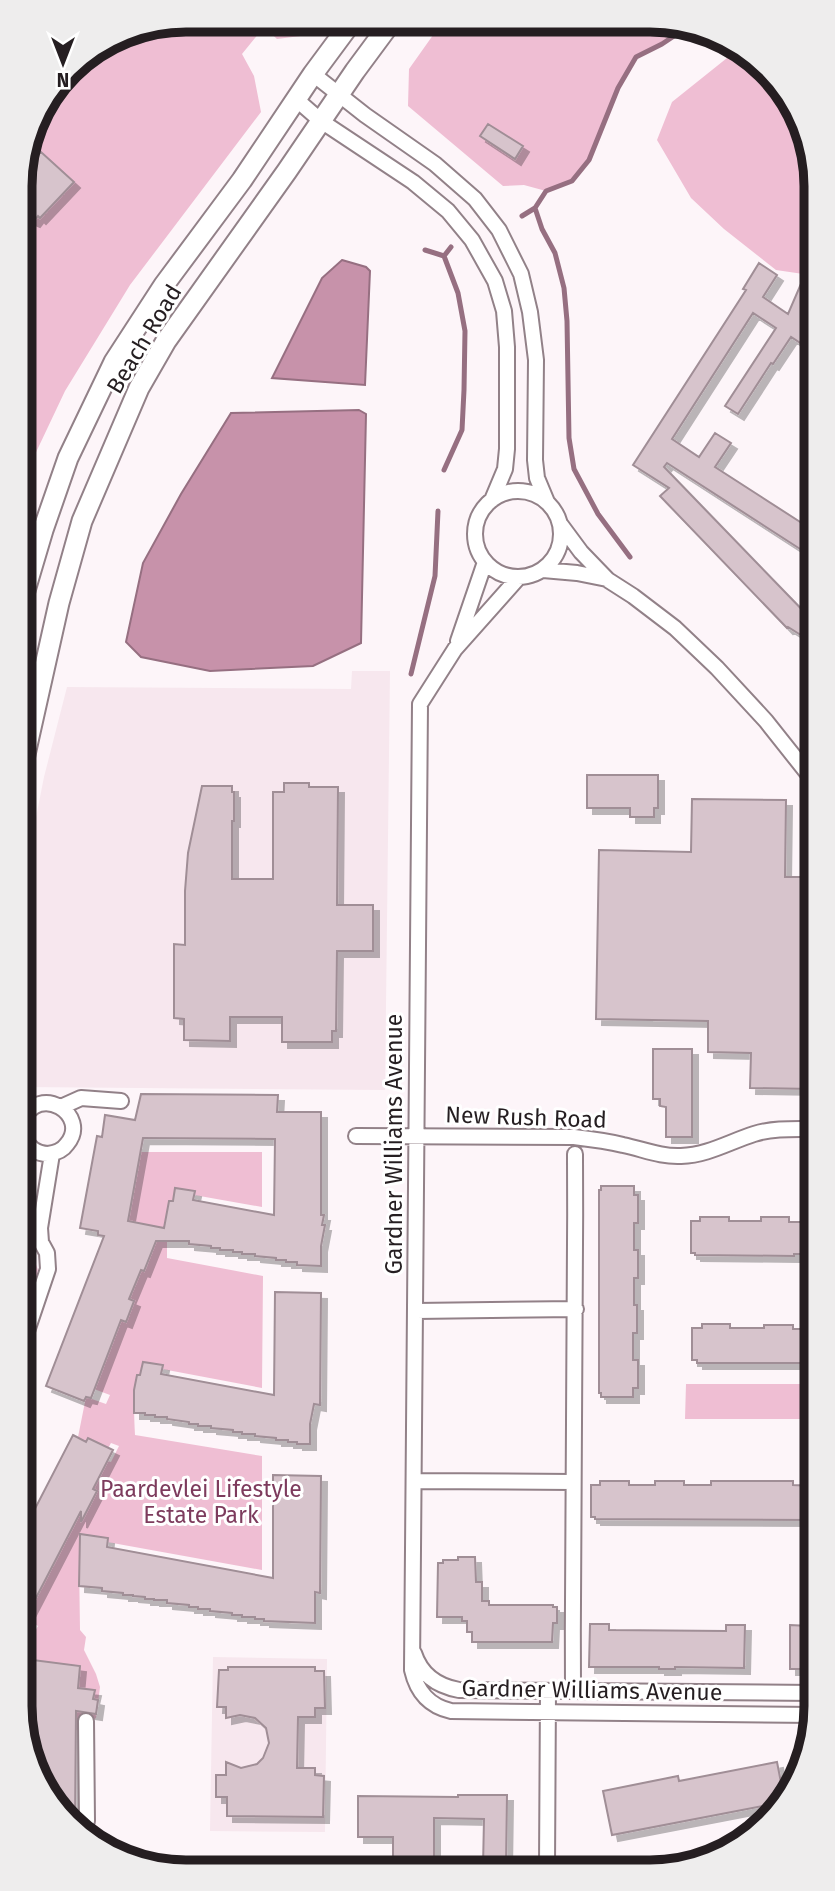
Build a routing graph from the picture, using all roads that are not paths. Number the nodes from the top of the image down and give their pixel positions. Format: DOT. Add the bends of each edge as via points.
graph roads {
  1 [pos="344,32"];
  2 [pos="383,32"];
  3 [pos="313,74"];
  4 [pos="339,94"];
  5 [pos="297,100"];
  6 [pos="321,121"];
  7 [pos="492,499"];
  8 [pos="547,502"];
  9 [pos="561,525"];
  10 [pos="485,562"];
  11 [pos="32,567"];
  12 [pos="543,570"];
  13 [pos="519,577"];
  14 [pos="608,580"];
  15 [pos="455,649"];
  16 [pos="32,723"];
  17 [pos="804,768"];
  18 [pos="121,1101"];
  19 [pos="61,1107"];
  20 [pos="32,1108"];
  21 [pos="803,1129"];
  22 [pos="356,1136"];
  23 [pos="417,1136"];
  24 [pos="32,1149"];
  25 [pos="52,1154"];
  26 [pos="575,1154"];
  27 [pos="576,1309"];
  28 [pos="416,1311"];
  29 [pos="32,1316"];
  30 [pos="414,1480"];
  31 [pos="573,1482"];
  32 [pos="413,1648"];
  33 [pos="548,1691"];
  34 [pos="573,1691"];
  35 [pos="803,1693"];
  36 [pos="548,1712"];
  37 [pos="803,1715"];
  38 [pos="86,1721"];
  39 [pos="86,1822"];
  40 [pos="547,1860"];
  1 -- 3 [label="main road, Beach Road"];
  2 -- 4 [label="main road, Beach Road"];
  3 -- 4 [label="street"];
  3 -- 5 [label="main road, Beach Road"];
  4 -- 6 [label="main road, Beach Road"];
  4 -- 8 [label="street" via="435,164 475,199 499,230 521,274 530,312 536,360 535,460"];
  5 -- 6 [label="street"];
  5 -- 11 [label="main road, Beach Road" via="114,362 68,458"];
  6 -- 7 [label="street" via="448,211 472,240 495,281 507,347 507,449 505,469"];
  6 -- 16 [label="main road, Beach Road" via="166,341 139,388 82,521"];
  7 -- 8 [label="street" via="520,491"];
  7 -- 10 [label="street" via="477,522 475,536"];
  8 -- 9 [label="street"];
  9 -- 12 [label="street" via="559,550"];
  9 -- 14 [label="street"];
  10 -- 13 [label="street" via="506,576"];
  10 -- 15 [label="street, Gardner Williams Avenue"];
  12 -- 13 [label="street"];
  12 -- 14 [label="street"];
  13 -- 15 [label="street, Gardner Williams Avenue"];
  14 -- 17 [label="street" via="698,649"];
  15 -- 23 [label="street, Gardner Williams Avenue" via="420,704"];
  18 -- 19 [label="street" via="81,1098"];
  19 -- 20 [label="street" via="46,1103"];
  19 -- 25 [label="street" via="71,1119 72,1134 65,1147"];
  21 -- 23 [label="street, New Rush Road" via="765,1131 707,1153 673,1156 574,1137"];
  22 -- 23 [label="street, New Rush Road"];
  23 -- 28 [label="street, Gardner Williams Avenue"];
  24 -- 25 [label="street"];
  25 -- 29 [label="street" via="40,1228 48,1269"];
  26 -- 27 [label="street"];
  27 -- 28 [label="street"];
  27 -- 31 [label="street"];
  28 -- 30 [label="street, Gardner Williams Avenue"];
  30 -- 31 [label="street"];
  30 -- 32 [label="street, Gardner Williams Avenue"];
  31 -- 34 [label="street"];
  32 -- 33 [label="street, Gardner Williams Avenue" via="427,1675 450,1689"];
  32 -- 36 [label="street, Gardner Williams Avenue" via="417,1686 427,1700 442,1709"];
  33 -- 34 [label="street, Gardner Williams Avenue"];
  33 -- 36 [label="street"];
  34 -- 35 [label="street, Gardner Williams Avenue"];
  36 -- 37 [label="street, Gardner Williams Avenue"];
  36 -- 40 [label="street"];
  38 -- 39 [label="street"];
}
